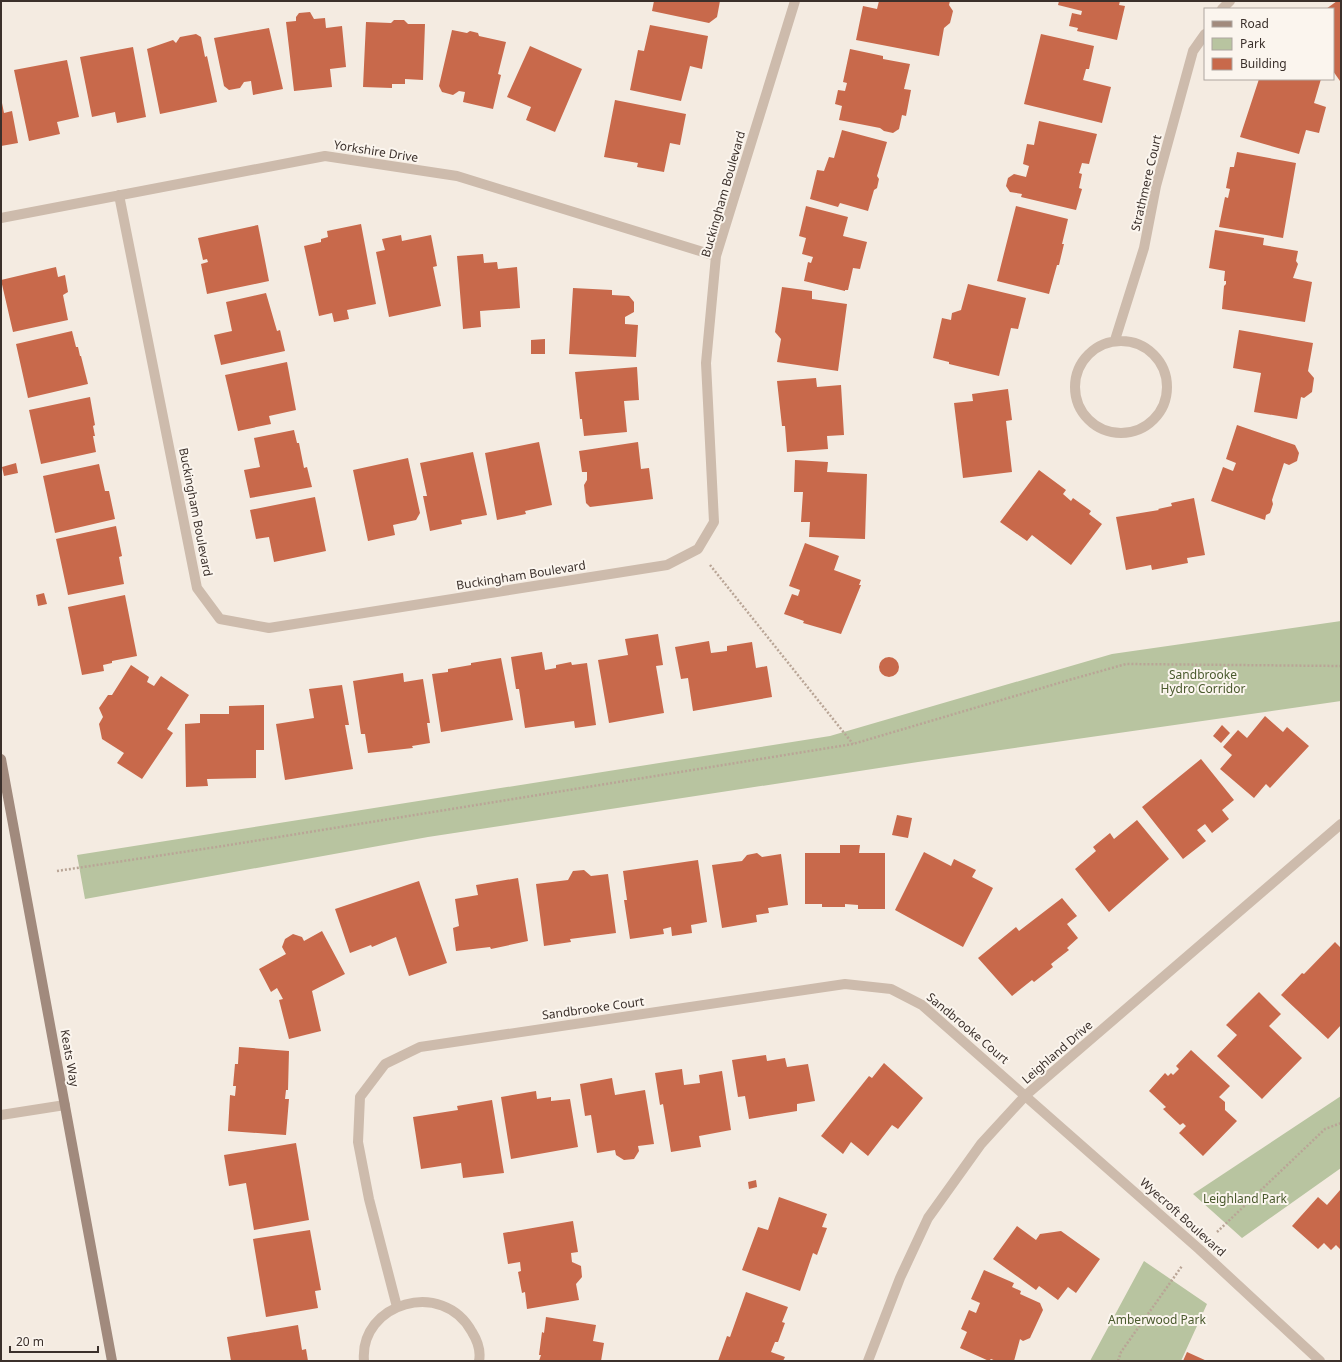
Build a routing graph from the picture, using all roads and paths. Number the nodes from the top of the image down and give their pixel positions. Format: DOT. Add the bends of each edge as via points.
graph roads {
  1 [pos="795,1"];
  2 [pos="1204,36"];
  3 [pos="119,195"];
  4 [pos="1,218"];
  5 [pos="716,256"];
  6 [pos="1115,340"];
  7 [pos="698,549"];
  8 [pos="1341,666"];
  9 [pos="854,744"];
  10 [pos="1,759"];
  11 [pos="1341,824"];
  12 [pos="57,871"];
  13 [pos="1026,1095"];
  14 [pos="65,1105"];
  15 [pos="1,1115"];
  16 [pos="1341,1123"];
  17 [pos="1217,1232"];
  18 [pos="1182,1266"];
  19 [pos="397,1306"];
  20 [pos="112,1361"];
  21 [pos="364,1361"];
  22 [pos="479,1361"];
  23 [pos="868,1361"];
  24 [pos="1118,1361"];
  25 [pos="1320,1361"];
  1 -- 5 [label="street, Buckingham Boulevard"];
  2 -- 6 [label="street, Strathmere Court" via="1193,52 1156,186 1144,248"];
  3 -- 4 [label="street, Yorkshire Drive"];
  3 -- 5 [label="street, Yorkshire Drive" via="325,156 457,176"];
  3 -- 7 [label="street, Buckingham Boulevard" via="197,588 220,619 269,628 667,565"];
  5 -- 7 [label="street, Buckingham Boulevard" via="706,363 714,522"];
  6 -- 6 [label="street" via="1095,349 1080,365 1075,380 1076,396 1081,411 1102,430 1118,434 1148,426 1166,402 1168,386 1166,372 1158,358 1147,348 1132,341"];
  7 -- 9 [label="path"];
  8 -- 9 [label="path" via="1126,664"];
  9 -- 12 [label="path"];
  10 -- 14 [label="street, Keats Way"];
  11 -- 13 [label="street, Leighland Drive"];
  13 -- 19 [label="street, Sandbrooke Court" via="922,1005 891,989 845,984 420,1047 385,1064 360,1097 358,1142 369,1199"];
  13 -- 23 [label="street, Leighland Drive" via="981,1144 928,1218 900,1278"];
  13 -- 25 [label="street, Wyecroft Boulevard"];
  14 -- 15 [label="street"];
  14 -- 20 [label="street, Keats Way"];
  16 -- 17 [label="path" via="1325,1129"];
  18 -- 24 [label="path" via="1121,1352"];
  19 -- 21 [label="street" via="380,1318 369,1335"];
  19 -- 22 [label="street" via="422,1301 433,1302 452,1310 467,1323 477,1341"];
}
